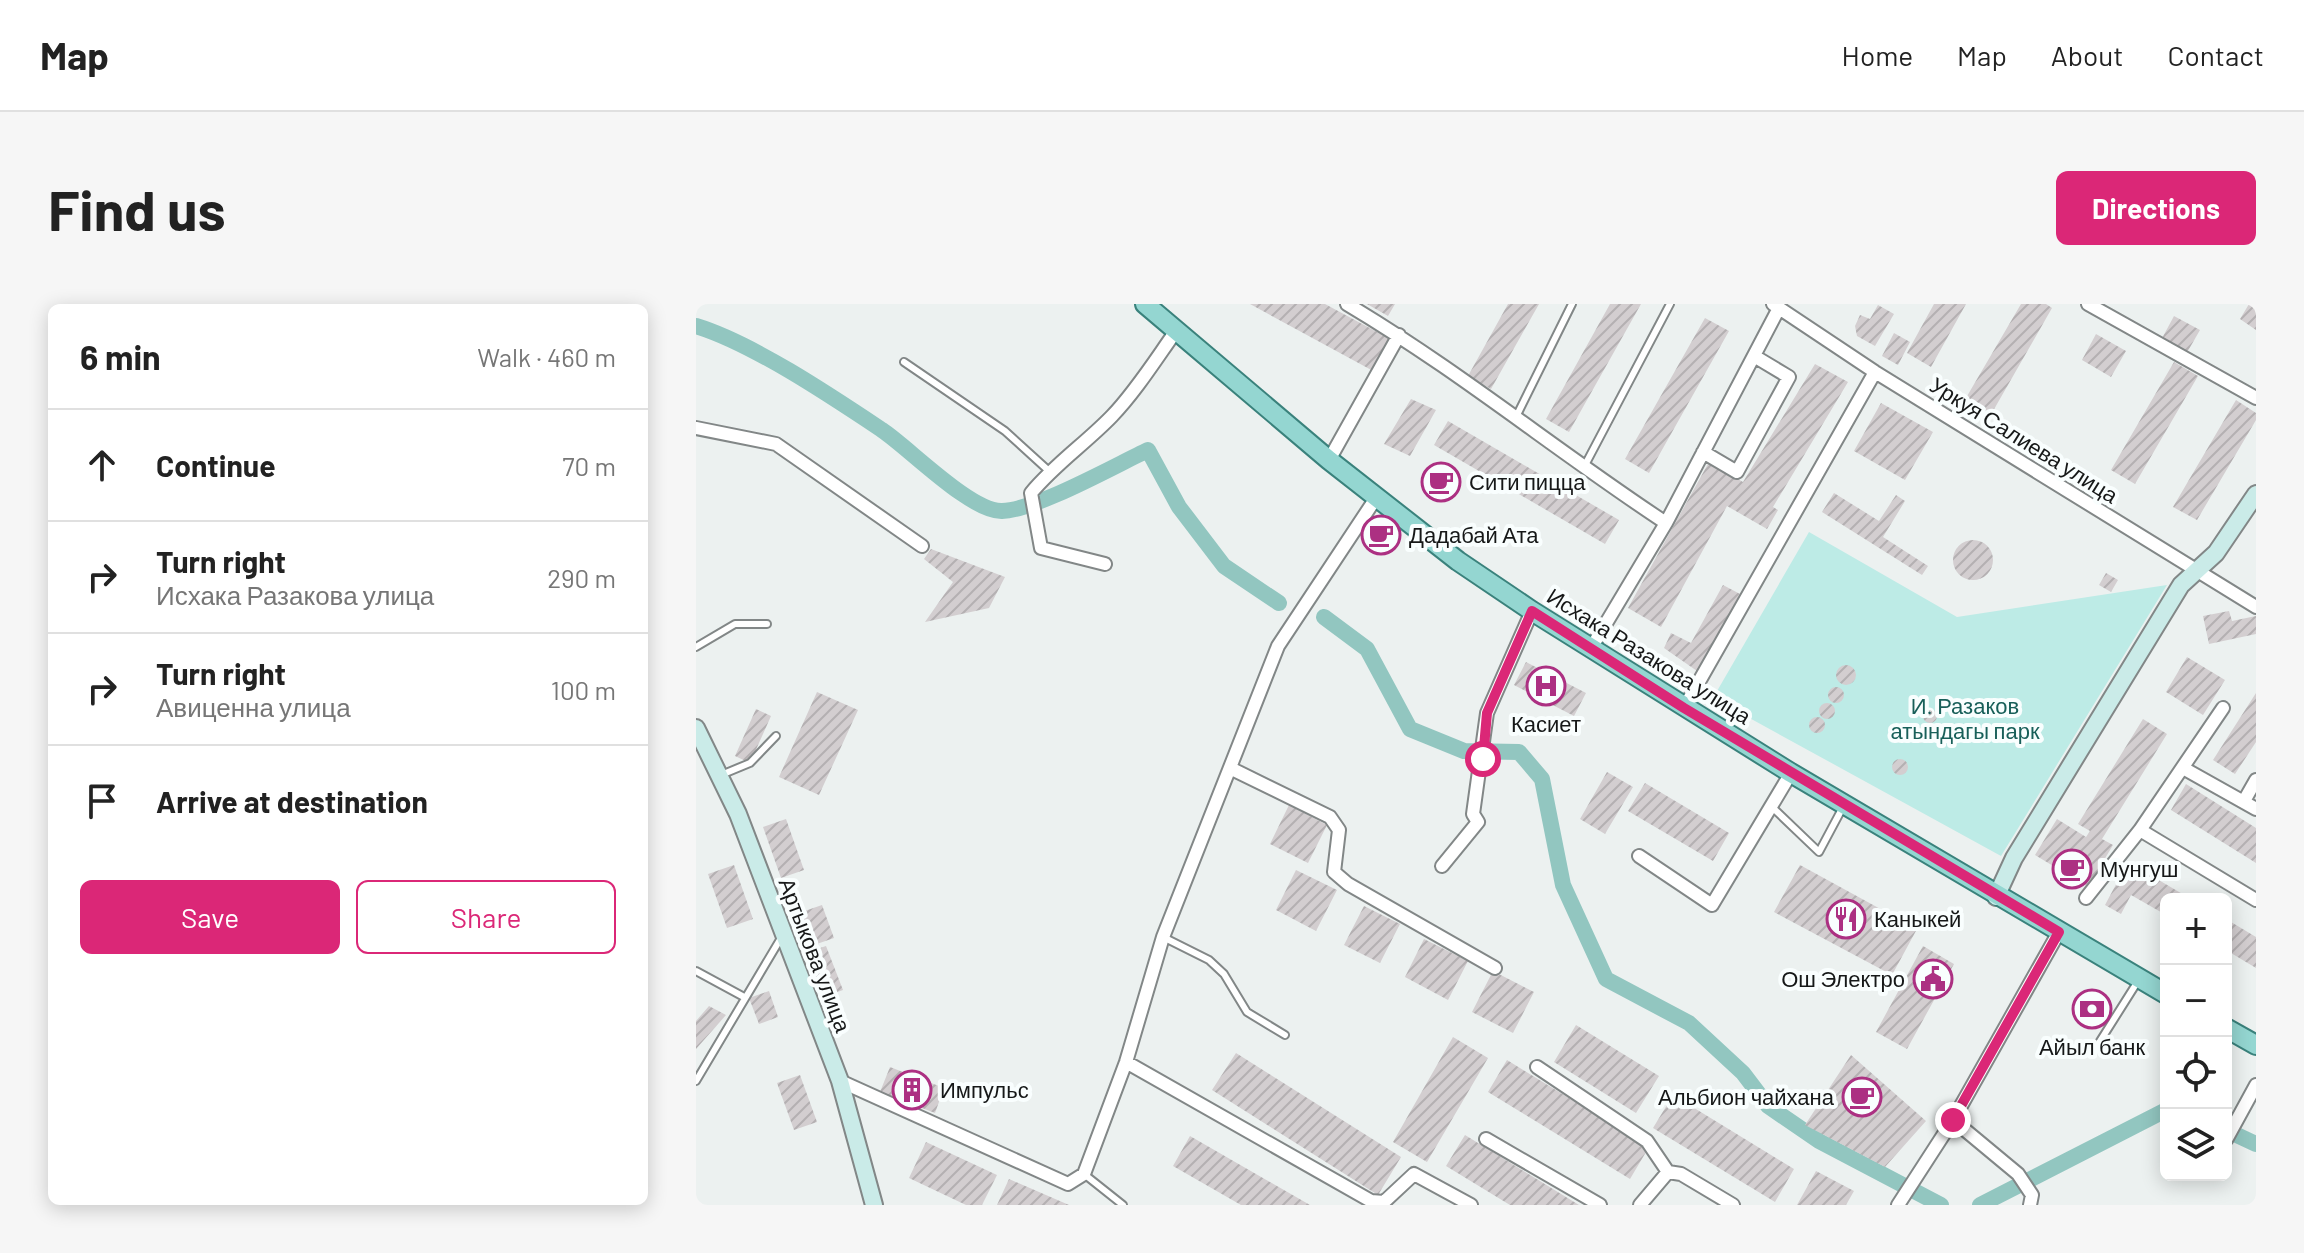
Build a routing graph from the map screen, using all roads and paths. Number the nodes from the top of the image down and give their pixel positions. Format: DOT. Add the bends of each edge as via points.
graph roads {
  1 [pos="1145,304"];
  2 [pos="1347,304"];
  3 [pos="1572,304"];
  4 [pos="1670,304"];
  5 [pos="2088,304"];
  6 [pos="1776,306"];
  7 [pos="1176,331"];
  8 [pos="1399,335"];
  9 [pos="1754,356"];
  10 [pos="904,362"];
  11 [pos="1875,372"];
  12 [pos="2256,398"];
  13 [pos="1516,417"];
  14 [pos="696,428"];
  15 [pos="1703,452"];
  16 [pos="1329,460"];
  17 [pos="1583,469"];
  18 [pos="1049,471"];
  19 [pos="2256,494"];
  20 [pos="1376,498"];
  21 [pos="1666,523"];
  22 [pos="922,546"];
  23 [pos="1105,564"];
  24 [pos="2196,570"];
  25 [pos="2256,607"];
  26 [pos="1532,611"];
  27 [pos="767,624"];
  28 [pos="696,647"];
  29 [pos="1590,650"];
  30 [pos="1684,708"];
  31 [pos="2223,708"];
  32 [pos="696,728"];
  33 [pos="776,736"];
  34 [pos="2183,768"];
  35 [pos="1232,769"];
  36 [pos="1791,773"];
  37 [pos="721,775"];
  38 [pos="2256,780"];
  39 [pos="2244,801"];
  40 [pos="1845,804"];
  41 [pos="1772,807"];
  42 [pos="2256,809"];
  43 [pos="2140,830"];
  44 [pos="1639,856"];
  45 [pos="1442,866"];
  46 [pos="1996,897"];
  47 [pos="2086,898"];
  48 [pos="2256,900"];
  49 [pos="2059,932"];
  50 [pos="783,935"];
  51 [pos="1163,937"];
  52 [pos="1495,968"];
  53 [pos="696,971"];
  54 [pos="2139,979"];
  55 [pos="2160,991"];
  56 [pos="744,997"];
  57 [pos="2232,1031"];
  58 [pos="1285,1035"];
  59 [pos="2256,1045"];
  60 [pos="2097,1046"];
  61 [pos="1126,1062"];
  62 [pos="1537,1067"];
  63 [pos="696,1081"];
  64 [pos="840,1081"];
  65 [pos="2256,1085"];
  66 [pos="1953,1120"];
  67 [pos="2232,1130"];
  68 [pos="1486,1139"];
  69 [pos="1668,1172"];
  70 [pos="1084,1174"];
  71 [pos="2031,1200"];
  72 [pos="1900,1201"];
  73 [pos="1457,1202"];
  74 [pos="874,1205"];
  75 [pos="1123,1205"];
  76 [pos="1471,1205"];
  77 [pos="1600,1205"];
  78 [pos="1640,1205"];
  79 [pos="1733,1205"];
  1 -- 7 [label="main road, Исхака Разакова улица"];
  2 -- 8 [label="street"];
  3 -- 13 [label="lane"];
  4 -- 17 [label="lane"];
  5 -- 12 [label="street"];
  6 -- 9 [label="street"];
  6 -- 11 [label="street, Уркуя Салиева улица"];
  7 -- 16 [label="main road, Исхака Разакова улица"];
  7 -- 18 [label="street" via="1115,413"];
  8 -- 13 [label="street"];
  8 -- 16 [label="street"];
  9 -- 15 [label="street"];
  9 -- 15 [label="street" via="1789,377 1737,472"];
  10 -- 18 [label="lane" via="1005,431"];
  11 -- 24 [label="street, Уркуя Салиева улица"];
  11 -- 30 [label="street"];
  13 -- 17 [label="street"];
  14 -- 22 [label="street" via="776,444"];
  15 -- 21 [label="street"];
  16 -- 20 [label="main road, Исхака Разакова улица"];
  17 -- 21 [label="street"];
  18 -- 23 [label="street" via="1031,493 1041,548"];
  19 -- 24 [label="main road" via="2216,553"];
  20 -- 26 [label="main road, Исхака Разакова улица"];
  20 -- 35 [label="street" via="1278,646"];
  21 -- 29 [label="street"];
  24 -- 25 [label="street, Уркуя Салиева улица"];
  24 -- 46 [label="main road" via="2181,585 2039,817"];
  26 -- 29 [label="main road, Исхака Разакова улица"];
  26 -- 45 [label="street" via="1487,713 1473,814 1478,822"];
  27 -- 28 [label="lane" via="735,624"];
  29 -- 30 [label="main road, Исхака Разакова улица"];
  30 -- 36 [label="main road, Исхака Разакова улица"];
  31 -- 34 [label="street"];
  32 -- 37 [label="main road, Артыкова улица"];
  33 -- 37 [label="lane" via="750,763"];
  34 -- 39 [label="street"];
  34 -- 43 [label="street"];
  35 -- 51 [label="street"];
  35 -- 52 [label="street" via="1330,817 1339,830 1334,872 1348,884"];
  36 -- 40 [label="main road, Исхака Разакова улица"];
  36 -- 41 [label="street"];
  37 -- 50 [label="main road, Артыкова улица"];
  38 -- 39 [label="street"];
  39 -- 42 [label="street"];
  40 -- 41 [label="lane" via="1819,852"];
  40 -- 46 [label="main road, Исхака Разакова улица"];
  41 -- 44 [label="street" via="1712,905"];
  43 -- 47 [label="street"];
  43 -- 48 [label="street"];
  46 -- 49 [label="main road, Исхака Разакова улица"];
  49 -- 54 [label="main road, Исхака Разакова улица"];
  49 -- 66 [label="street"];
  50 -- 56 [label="lane"];
  50 -- 64 [label="main road, Артыкова улица"];
  51 -- 58 [label="lane" via="1209,960 1247,1012"];
  51 -- 61 [label="street"];
  53 -- 56 [label="lane"];
  54 -- 55 [label="main road, Исхака Разакова улица"];
  54 -- 60 [label="lane"];
  56 -- 63 [label="lane"];
  57 -- 59 [label="main road"];
  61 -- 70 [label="street"];
  61 -- 73 [label="street" via="1371,1201 1384,1202 1414,1174"];
  62 -- 69 [label="street" via="1647,1141"];
  64 -- 70 [label="street" via="1068,1184"];
  64 -- 74 [label="main road, Артыкова улица"];
  65 -- 67 [label="street"];
  66 -- 71 [label="street" via="2018,1174"];
  66 -- 72 [label="street"];
  68 -- 77 [label="street"];
  69 -- 78 [label="street"];
  69 -- 79 [label="street" via="1681,1174"];
  70 -- 75 [label="lane"];
  73 -- 76 [label="street"];
}
